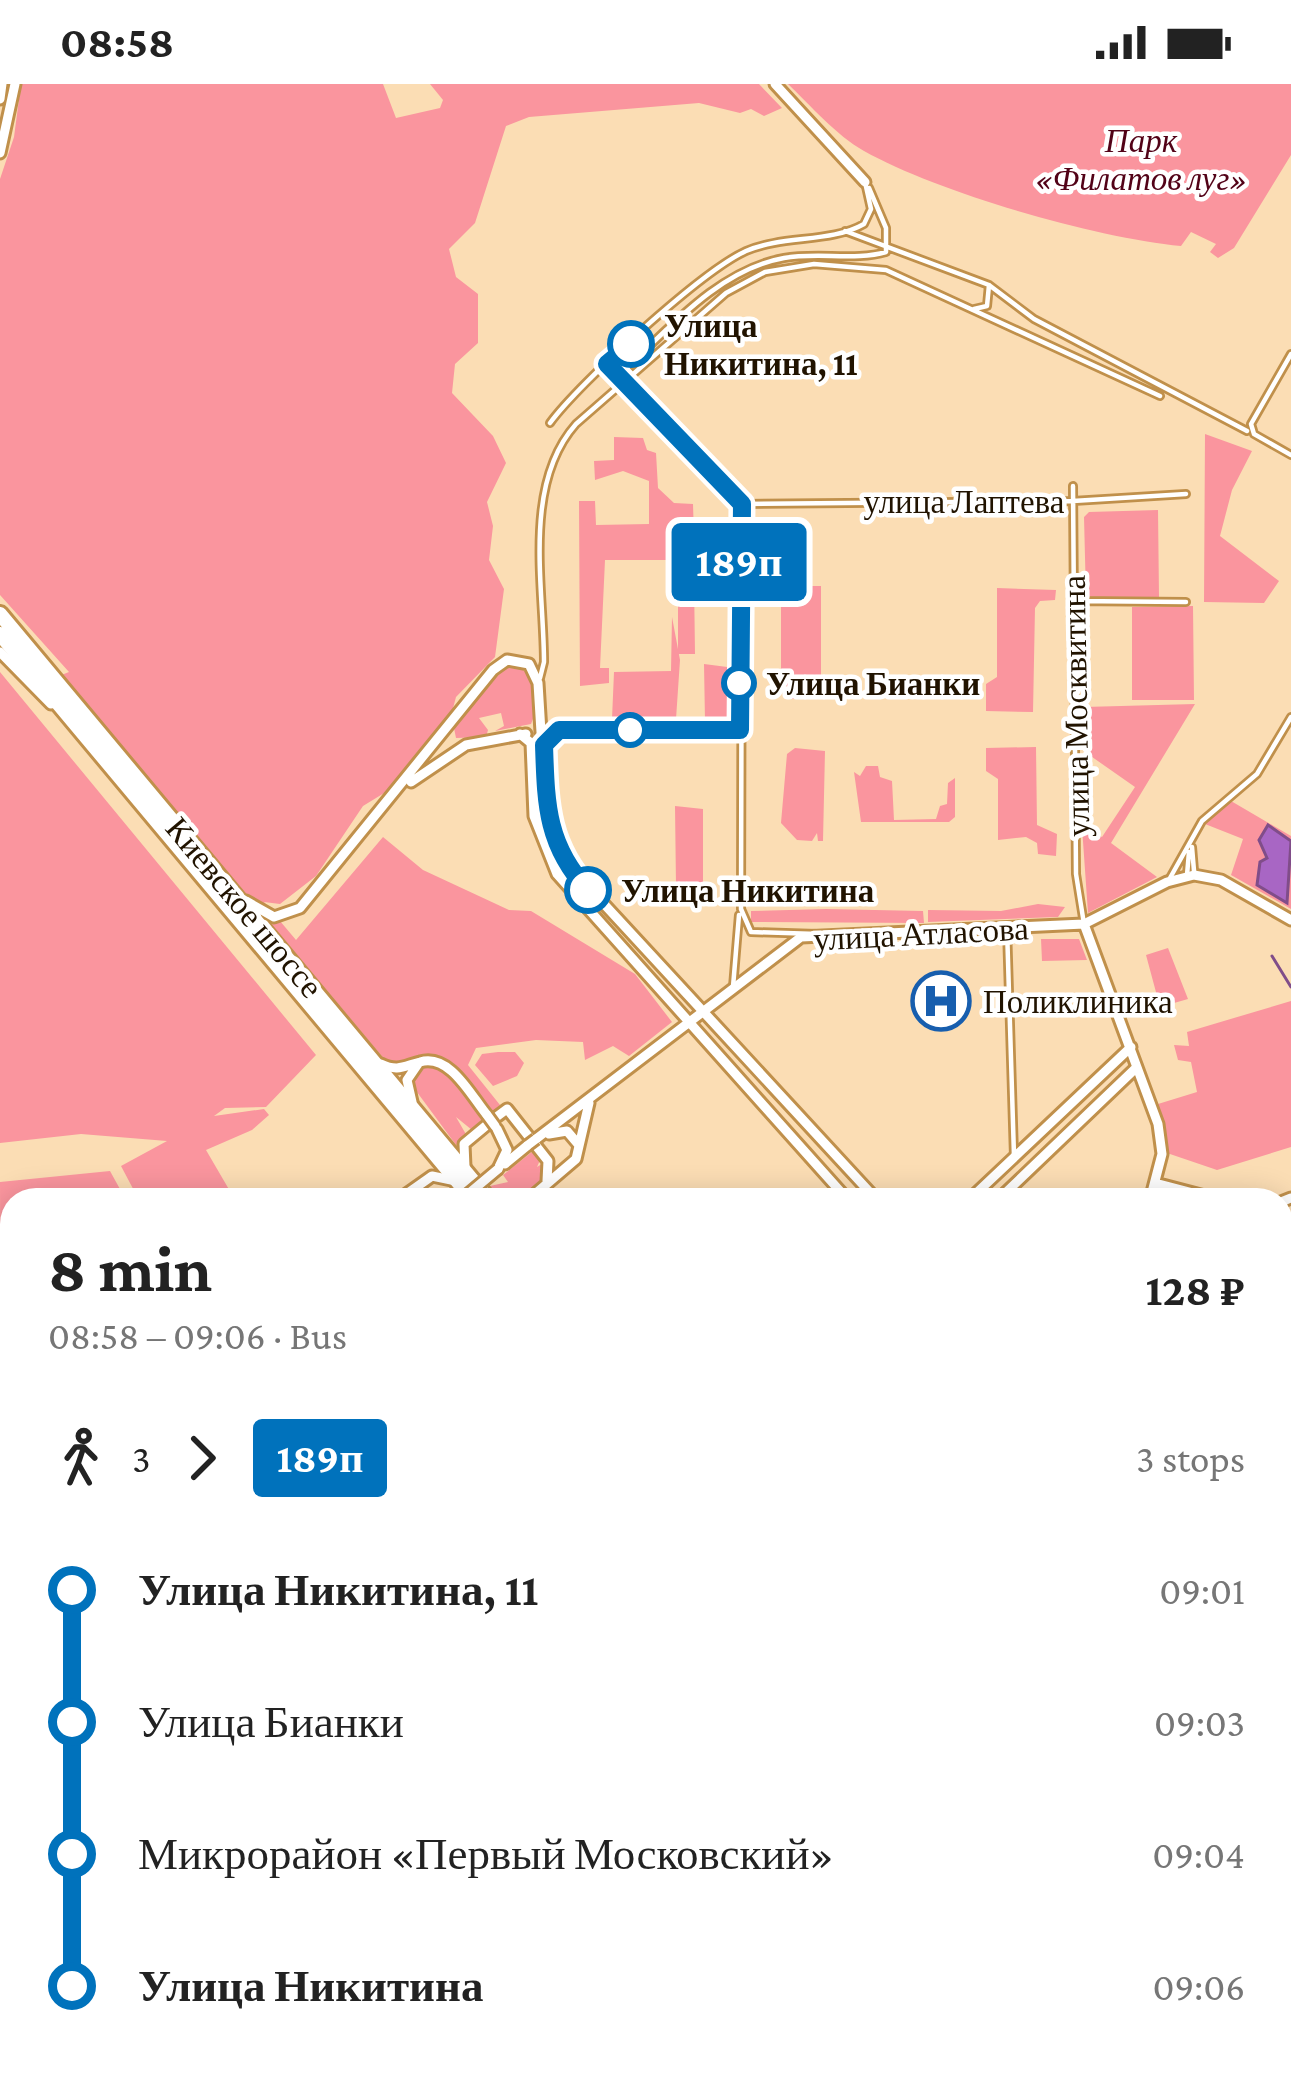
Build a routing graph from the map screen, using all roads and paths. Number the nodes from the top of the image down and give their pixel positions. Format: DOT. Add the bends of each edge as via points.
graph roads {
  1 [pos="2,84"];
  2 [pos="14,84"];
  3 [pos="775,84"];
  4 [pos="0,99"];
  5 [pos="0,153"];
  6 [pos="865,182"];
  7 [pos="844,231"];
  8 [pos="808,236"];
  9 [pos="747,251"];
  10 [pos="810,254"];
  11 [pos="730,260"];
  12 [pos="754,266"];
  13 [pos="737,275"];
  14 [pos="989,285"];
  15 [pos="704,299"];
  16 [pos="973,309"];
  17 [pos="697,318"];
  18 [pos="1291,354"];
  19 [pos="607,364"];
  20 [pos="621,379"];
  21 [pos="1160,396"];
  22 [pos="550,423"];
  23 [pos="1249,430"];
  24 [pos="1291,455"];
  25 [pos="1073,486"];
  26 [pos="1186,494"];
  27 [pos="1073,501"];
  28 [pos="742,504"];
  29 [pos="1073,601"];
  30 [pos="1186,602"];
  31 [pos="0,614"];
  32 [pos="0,634"];
  33 [pos="0,652"];
  34 [pos="538,683"];
  35 [pos="541,714"];
  36 [pos="1291,716"];
  37 [pos="452,724"];
  38 [pos="559,730"];
  39 [pos="740,730"];
  40 [pos="543,732"];
  41 [pos="520,734"];
  42 [pos="87,738"];
  43 [pos="466,745"];
  44 [pos="544,745"];
  45 [pos="532,746"];
  46 [pos="394,795"];
  47 [pos="1192,841"];
  48 [pos="1191,875"];
  49 [pos="222,879"];
  50 [pos="1167,882"];
  51 [pos="741,909"];
  52 [pos="1291,920"];
  53 [pos="1084,924"];
  54 [pos="1007,928"];
  55 [pos="817,934"];
  56 [pos="636,939"];
  57 [pos="626,950"];
  58 [pos="733,987"];
  59 [pos="701,1010"];
  60 [pos="688,1020"];
  61 [pos="1131,1047"];
  62 [pos="368,1053"];
  63 [pos="744,1053"];
  64 [pos="428,1060"];
  65 [pos="725,1062"];
  66 [pos="1138,1066"];
  67 [pos="764,1072"];
  68 [pos="746,1088"];
  69 [pos="600,1089"];
  70 [pos="417,1113"];
  71 [pos="492,1122"];
  72 [pos="418,1136"];
  73 [pos="534,1141"];
  74 [pos="579,1154"];
  75 [pos="1015,1157"];
  76 [pos="1160,1163"];
  77 [pos="498,1169"];
  78 [pos="418,1183"];
  79 [pos="1155,1184"];
  80 [pos="544,1186"];
  81 [pos="464,1187"];
  82 [pos="412,1188"];
  83 [pos="542,1188"];
  84 [pos="837,1188"];
  85 [pos="866,1188"];
  86 [pos="982,1188"];
  87 [pos="1011,1188"];
  88 [pos="1154,1188"];
  89 [pos="1171,1188"];
  90 [pos="1181,1188"];
  1 -- 4 [label="street"];
  2 -- 5 [label="street"];
  3 -- 6 [label="street"];
  6 -- 7 [label="street" via="868,219"];
  6 -- 10 [label="street" via="882,214 886,252"];
  7 -- 8 [label="street"];
  7 -- 14 [label="street"];
  8 -- 9 [label="street"];
  8 -- 10 [label="street" via="818,246"];
  9 -- 11 [label="street"];
  9 -- 12 [label="street"];
  10 -- 12 [label="street"];
  11 -- 13 [label="street"];
  11 -- 19 [label="street"];
  12 -- 13 [label="street"];
  13 -- 15 [label="street"];
  14 -- 16 [label="street" via="987,306"];
  14 -- 23 [label="street" via="1034,320"];
  15 -- 17 [label="street"];
  15 -- 20 [label="street"];
  16 -- 17 [label="street" via="886,270 814,264 744,281"];
  16 -- 21 [label="street"];
  17 -- 20 [label="street"];
  18 -- 23 [label="street"];
  19 -- 20 [label="street"];
  19 -- 22 [label="street"];
  20 -- 28 [label="street"];
  20 -- 34 [label="street" via="568,433 549,467"];
  23 -- 24 [label="street"];
  25 -- 27 [label="street, улица Москвитина"];
  26 -- 27 [label="street, улица Лаптева"];
  27 -- 28 [label="street, улица Лаптева"];
  27 -- 29 [label="street, улица Москвитина"];
  28 -- 39 [label="street"];
  29 -- 30 [label="street"];
  29 -- 53 [label="street, улица Москвитина" via="1076,874"];
  31 -- 49 [label="highway, Киевское шоссе"];
  32 -- 42 [label="highway, Киевское шоссе"];
  33 -- 42 [label="street"];
  34 -- 35 [label="street"];
  34 -- 37 [label="street" via="529,664 500,662"];
  35 -- 38 [label="street"];
  35 -- 40 [label="street"];
  35 -- 41 [label="street"];
  36 -- 47 [label="street" via="1257,774 1206,816"];
  37 -- 43 [label="street" via="452,739"];
  37 -- 46 [label="street"];
  38 -- 39 [label="street"];
  38 -- 40 [label="street"];
  38 -- 44 [label="street"];
  39 -- 51 [label="street"];
  40 -- 41 [label="street"];
  40 -- 44 [label="street"];
  41 -- 43 [label="street"];
  41 -- 45 [label="street"];
  42 -- 72 [label="highway, Киевское шоссе"];
  43 -- 46 [label="street"];
  44 -- 45 [label="street"];
  44 -- 56 [label="street" via="546,814 558,849"];
  45 -- 57 [label="street" via="533,807 546,854"];
  46 -- 49 [label="street" via="288,916 259,912"];
  47 -- 48 [label="street"];
  47 -- 50 [label="street"];
  48 -- 50 [label="street, улица Атласова"];
  48 -- 52 [label="street" via="1226,882"];
  49 -- 62 [label="highway, Киевское шоссе"];
  50 -- 53 [label="street, улица Атласова"];
  51 -- 55 [label="street" via="751,932"];
  51 -- 58 [label="street"];
  53 -- 54 [label="street, улица Атласова"];
  53 -- 61 [label="street"];
  54 -- 55 [label="street, улица Атласова"];
  54 -- 75 [label="street"];
  55 -- 58 [label="street, улица Атласова" via="791,941"];
  56 -- 57 [label="street" via="625,941"];
  56 -- 59 [label="street"];
  57 -- 60 [label="street"];
  58 -- 59 [label="street, улица Атласова"];
  59 -- 60 [label="street, улица Атласова"];
  59 -- 63 [label="street"];
  60 -- 65 [label="street"];
  60 -- 69 [label="street, улица Атласова"];
  61 -- 66 [label="street"];
  61 -- 75 [label="street"];
  62 -- 64 [label="street" via="393,1069"];
  62 -- 70 [label="highway, Киевское шоссе"];
  63 -- 65 [label="street" via="740,1068"];
  63 -- 67 [label="street"];
  64 -- 70 [label="street" via="407,1080"];
  64 -- 71 [label="street" via="450,1070"];
  65 -- 68 [label="street"];
  66 -- 76 [label="street" via="1159,1124"];
  66 -- 87 [label="street"];
  67 -- 68 [label="street"];
  67 -- 85 [label="street"];
  68 -- 84 [label="street"];
  69 -- 73 [label="street, улица Атласова"];
  69 -- 74 [label="street" via="582,1116"];
  70 -- 81 [label="highway, Киевское шоссе"];
  71 -- 73 [label="street" via="513,1142"];
  71 -- 77 [label="street" via="507,1150"];
  71 -- 80 [label="street" via="507,1108 548,1161"];
  71 -- 81 [label="street" via="463,1147"];
  72 -- 78 [label="street" via="429,1160"];
  72 -- 81 [label="highway, Киевское шоссе"];
  73 -- 74 [label="street" via="569,1131"];
  73 -- 77 [label="street, улица Атласова"];
  74 -- 80 [label="street"];
  75 -- 86 [label="street"];
  76 -- 79 [label="street"];
  76 -- 90 [label="street"];
  77 -- 81 [label="street, улица Атласова, bridge"];
  78 -- 81 [label="street" via="437,1175"];
  78 -- 82 [label="street"];
  79 -- 88 [label="street"];
  79 -- 89 [label="street"];
  80 -- 83 [label="street"];
}
